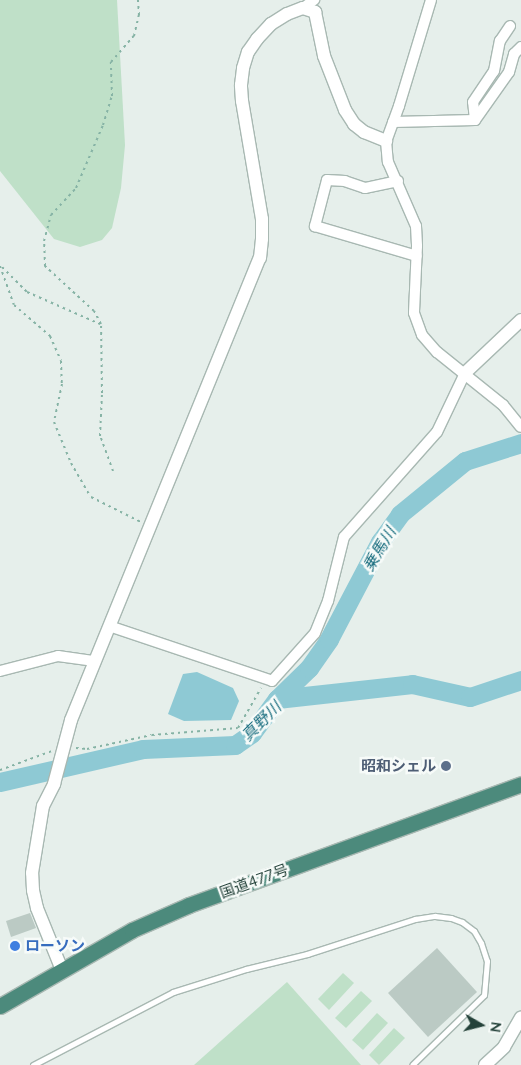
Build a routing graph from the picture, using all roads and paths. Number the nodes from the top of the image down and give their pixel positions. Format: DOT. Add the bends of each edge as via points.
graph roads {
  1 [pos="138,0"];
  2 [pos="314,0"];
  3 [pos="431,0"];
  4 [pos="303,8"];
  5 [pos="510,26"];
  6 [pos="521,46"];
  7 [pos="475,120"];
  8 [pos="393,122"];
  9 [pos="386,141"];
  10 [pos="398,181"];
  11 [pos="416,256"];
  12 [pos="0,266"];
  13 [pos="521,320"];
  14 [pos="101,324"];
  15 [pos="466,373"];
  16 [pos="521,427"];
  17 [pos="114,471"];
  18 [pos="149,527"];
  19 [pos="109,626"];
  20 [pos="95,661"];
  21 [pos="0,671"];
  22 [pos="266,679"];
  23 [pos="62,750"];
  24 [pos="0,770"];
  25 [pos="521,784"];
  26 [pos="62,970"];
  27 [pos="0,1006"];
  28 [pos="521,1018"];
  29 [pos="33,1065"];
  30 [pos="412,1065"];
  31 [pos="485,1065"];
  1 -- 14 [label="path" via="140,15 134,36 111,62 112,96 103,124 76,188 51,215 44,241 45,266 94,311"];
  2 -- 4 [label="street"];
  3 -- 8 [label="street"];
  4 -- 9 [label="street" via="314,12 324,56 354,124 372,137"];
  4 -- 18 [label="street" via="286,14 266,29 248,52 243,68 242,101 262,219 260,258"];
  5 -- 7 [label="street" via="500,41 494,71 474,102"];
  6 -- 7 [label="street" via="514,54 509,72"];
  7 -- 8 [label="street"];
  8 -- 9 [label="street"];
  9 -- 10 [label="street" via="388,162"];
  10 -- 11 [label="street" via="416,226"];
  10 -- 11 [label="street" via="365,188 345,181 327,180 316,226"];
  11 -- 15 [label="street" via="414,313 422,335 437,352"];
  12 -- 14 [label="path" via="27,292"];
  12 -- 18 [label="path" via="14,305 50,336 61,361 62,384 54,422 71,463 91,497"];
  13 -- 15 [label="street"];
  14 -- 17 [label="path" via="100,436"];
  15 -- 16 [label="street"];
  15 -- 22 [label="street" via="438,432 344,537 328,601 315,633 272,681"];
  18 -- 19 [label="street"];
  19 -- 20 [label="street"];
  19 -- 22 [label="street"];
  20 -- 21 [label="street" via="58,656"];
  20 -- 23 [label="street"];
  22 -- 23 [label="path" via="238,728 152,735"];
  23 -- 24 [label="path"];
  23 -- 26 [label="street" via="54,784 43,806 32,873 37,908"];
  25 -- 26 [label="highway, 国道477号" via="189,905 132,930"];
  26 -- 27 [label="highway, 国道477号"];
  28 -- 31 [label="street" via="504,1047"];
  29 -- 30 [label="lane" via="174,992 415,919 451,918 474,931 481,943 487,961 484,995"];
}
